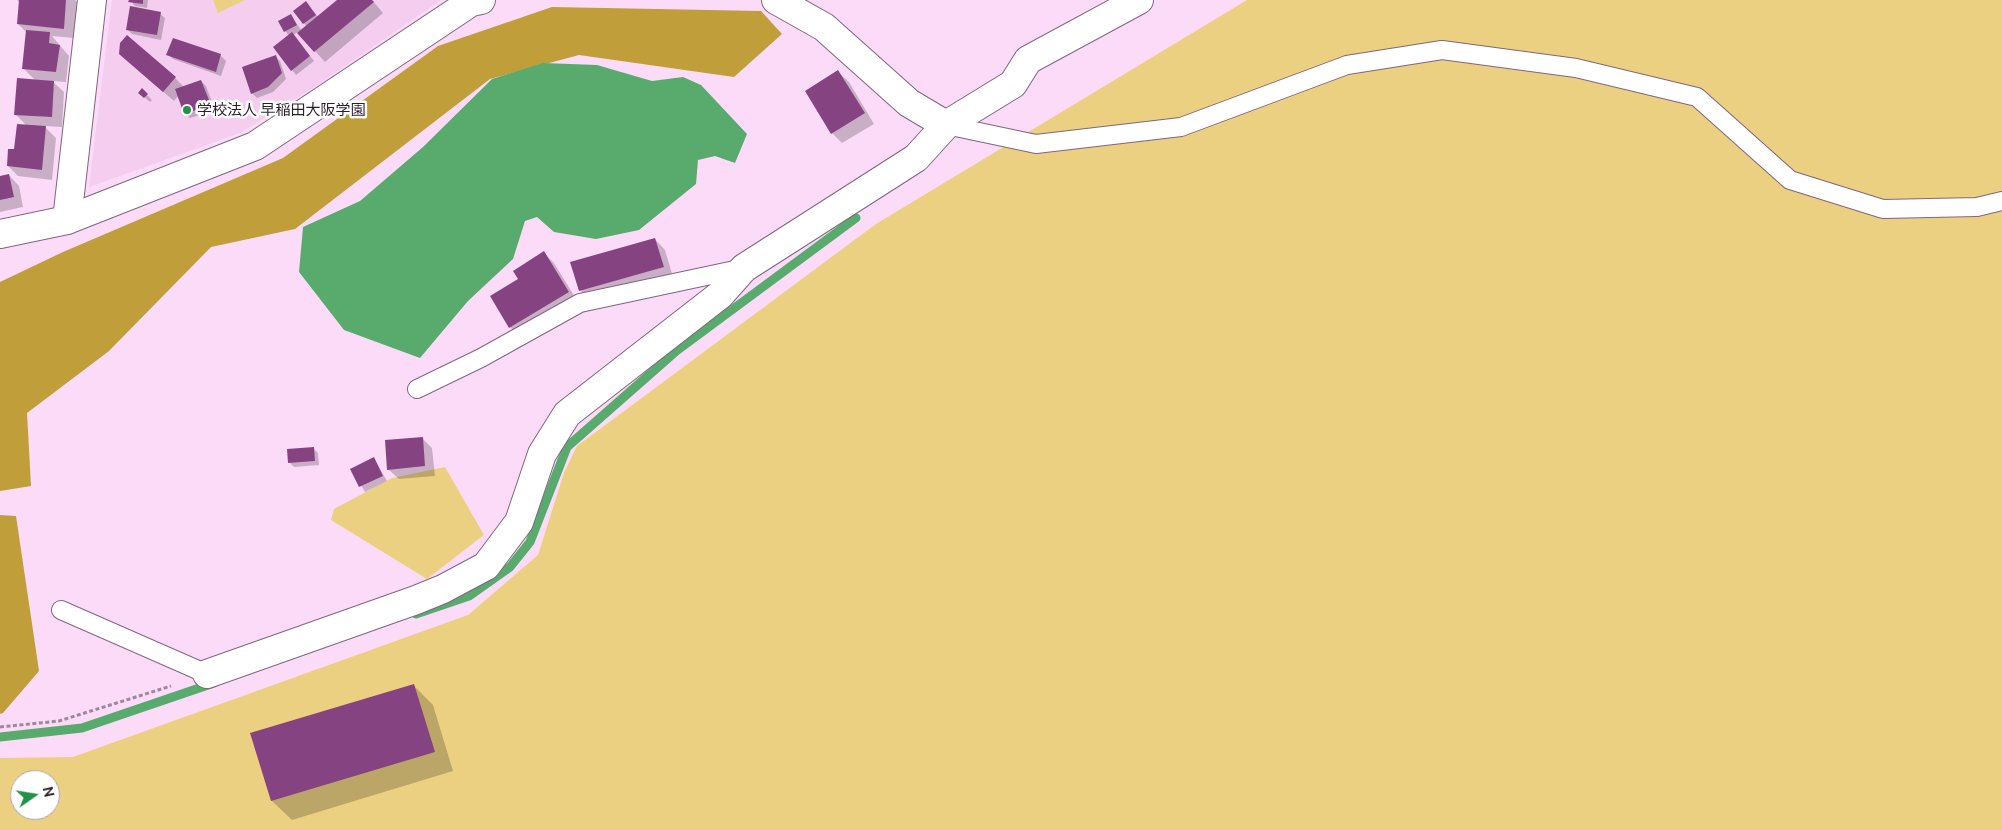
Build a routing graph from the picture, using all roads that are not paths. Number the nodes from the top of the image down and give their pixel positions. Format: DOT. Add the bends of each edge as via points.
graph roads {
  1 [pos="92,0"];
  2 [pos="481,0"];
  3 [pos="776,0"];
  4 [pos="1139,0"];
  5 [pos="946,125"];
  6 [pos="2002,202"];
  7 [pos="67,220"];
  8 [pos="0,234"];
  9 [pos="744,268"];
  10 [pos="417,388"];
  11 [pos="61,610"];
  12 [pos="208,674"];
  1 -- 7 [label="street"];
  2 -- 7 [label="street" via="471,2 255,146"];
  3 -- 5 [label="street" via="824,27 909,103"];
  4 -- 5 [label="street" via="1028,60 1013,84"];
  5 -- 6 [label="lane" via="1036,144 1181,127 1347,65 1442,50 1576,68 1697,97 1790,180 1883,208 1977,207"];
  5 -- 9 [label="street" via="916,158"];
  7 -- 8 [label="street"];
  9 -- 10 [label="lane" via="580,302 481,358"];
  9 -- 12 [label="street" via="720,296 567,414 542,454 518,522 486,566 416,600"];
  11 -- 12 [label="lane"];
}
